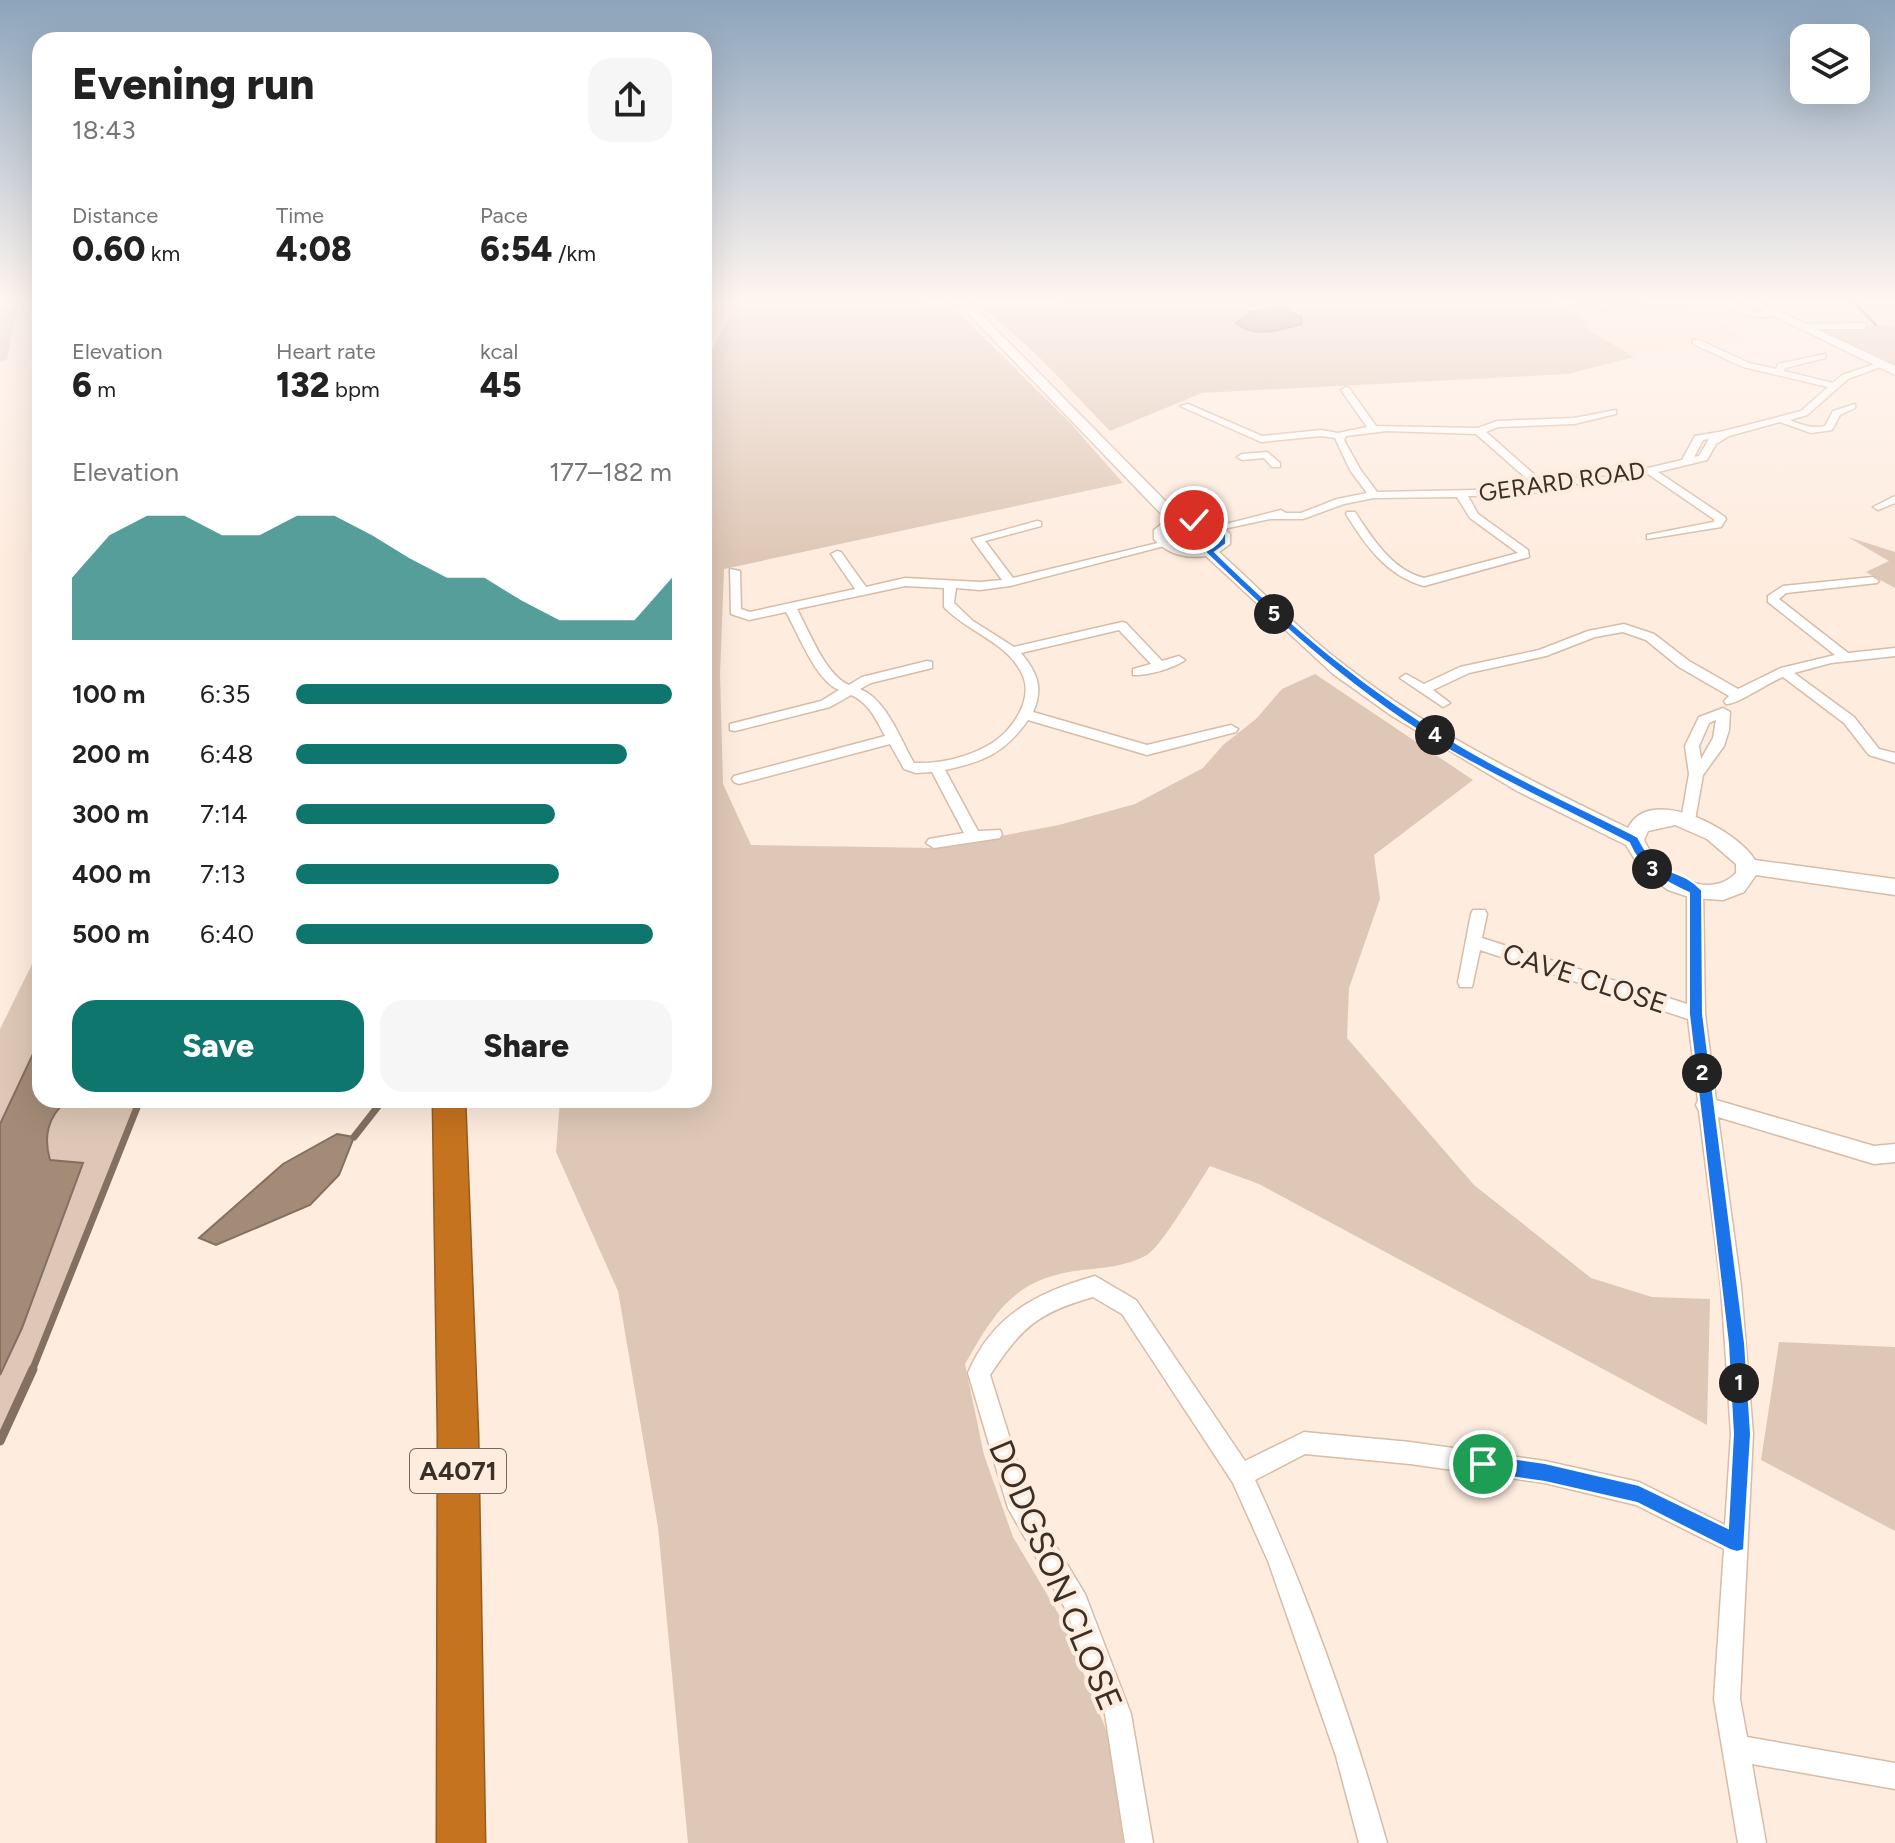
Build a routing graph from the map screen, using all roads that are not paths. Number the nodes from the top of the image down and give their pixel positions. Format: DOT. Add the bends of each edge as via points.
graph roads {
  1 [pos="1045,385"];
  2 [pos="1829,385"];
  3 [pos="1833,386"];
  4 [pos="1346,390"];
  5 [pos="1852,406"];
  6 [pos="1172,412"];
  7 [pos="1613,412"];
  8 [pos="1784,421"];
  9 [pos="1373,429"];
  10 [pos="1479,431"];
  11 [pos="1340,436"];
  12 [pos="1261,439"];
  13 [pos="1267,455"];
  14 [pos="1242,457"];
  15 [pos="1276,465"];
  16 [pos="1649,470"];
  17 [pos="1545,489"];
  18 [pos="1374,495"];
  19 [pos="1462,496"];
  20 [pos="1895,499"];
  21 [pos="1878,507"];
  22 [pos="1351,514"];
  23 [pos="1176,521"];
  24 [pos="1037,524"];
  25 [pos="1218,529"];
  26 [pos="1666,534"];
  27 [pos="1651,537"];
  28 [pos="1166,544"];
  29 [pos="1682,546"];
  30 [pos="1209,551"];
  31 [pos="837,554"];
  32 [pos="734,571"];
  33 [pos="1873,581"];
  34 [pos="1010,582"];
  35 [pos="950,585"];
  36 [pos="863,592"];
  37 [pos="790,608"];
  38 [pos="1013,651"];
  39 [pos="1895,652"];
  40 [pos="1847,658"];
  41 [pos="1179,660"];
  42 [pos="927,665"];
  43 [pos="1160,666"];
  44 [pos="1138,672"];
  45 [pos="1785,672"];
  46 [pos="1406,678"];
  47 [pos="1426,688"];
  48 [pos="850,689"];
  49 [pos="1738,695"];
  50 [pos="1443,703"];
  51 [pos="1723,712"];
  52 [pos="1024,714"];
  53 [pos="735,727"];
  54 [pos="1231,729"];
  55 [pos="892,739"];
  56 [pos="1895,758"];
  57 [pos="936,767"];
  58 [pos="1696,774"];
  59 [pos="739,779"];
  60 [pos="1688,820"];
  61 [pos="995,834"];
  62 [pos="973,836"];
  63 [pos="1634,840"];
  64 [pos="934,843"];
  65 [pos="1745,866"];
  66 [pos="1895,887"];
  67 [pos="1695,890"];
  68 [pos="1479,914"];
  69 [pos="1474,942"];
  70 [pos="1466,982"];
  71 [pos="1696,1014"];
  72 [pos="1705,1105"];
  73 [pos="449,1108"];
  74 [pos="1895,1153"];
  75 [pos="1241,1475"];
  76 [pos="1737,1543"];
  77 [pos="1736,1748"];
  78 [pos="1895,1776"];
  79 [pos="461,1843"];
  80 [pos="1139,1843"];
  81 [pos="1373,1843"];
  82 [pos="1752,1843"];
  1 -- 23 [label="street"];
  2 -- 3 [label="street"];
  3 -- 8 [label="street, GERARD ROAD" via="1804,413"];
  4 -- 9 [label="street"];
  5 -- 8 [label="street" via="1836,413 1823,431"];
  6 -- 12 [label="street" via="1189,404"];
  7 -- 10 [label="street"];
  8 -- 16 [label="street, GERARD ROAD" via="1699,438 1686,462"];
  9 -- 10 [label="street"];
  9 -- 11 [label="street"];
  10 -- 17 [label="street"];
  11 -- 12 [label="street"];
  11 -- 18 [label="street"];
  12 -- 13 [label="street"];
  13 -- 14 [label="street"];
  13 -- 15 [label="street"];
  16 -- 17 [label="street, GERARD ROAD"];
  16 -- 26 [label="street" via="1721,519 1717,525"];
  17 -- 19 [label="street, GERARD ROAD"];
  18 -- 19 [label="street, GERARD ROAD"];
  18 -- 25 [label="street, GERARD ROAD" via="1303,516"];
  19 -- 22 [label="street" via="1474,516 1524,552 1523,557 1424,582 1412,580 1390,566"];
  20 -- 21 [label="street"];
  23 -- 25 [label="street" via="1204,522"];
  23 -- 28 [label="street" via="1162,530"];
  24 -- 34 [label="street" via="978,539"];
  25 -- 30 [label="street" via="1222,544"];
  26 -- 27 [label="street"];
  26 -- 29 [label="street"];
  28 -- 30 [label="street" via="1181,551"];
  28 -- 34 [label="street"];
  30 -- 63 [label="street" via="1328,660 1399,712 1483,763"];
  31 -- 36 [label="street"];
  32 -- 37 [label="street" via="735,611 749,616"];
  33 -- 40 [label="street" via="1783,590 1772,599"];
  34 -- 35 [label="street"];
  35 -- 36 [label="street" via="919,581"];
  35 -- 38 [label="street" via="948,604 960,619"];
  36 -- 37 [label="street"];
  37 -- 48 [label="street" via="826,673 835,684"];
  38 -- 43 [label="street" via="1122,626"];
  38 -- 52 [label="street" via="1032,680 1034,694"];
  39 -- 40 [label="street"];
  40 -- 45 [label="street"];
  41 -- 43 [label="street"];
  42 -- 48 [label="street"];
  43 -- 44 [label="street"];
  45 -- 49 [label="street"];
  45 -- 56 [label="street" via="1849,720 1874,752"];
  46 -- 47 [label="street"];
  47 -- 49 [label="street" via="1465,670 1624,628 1650,637"];
  47 -- 50 [label="street"];
  48 -- 53 [label="street" via="825,704"];
  48 -- 55 [label="street" via="875,706"];
  49 -- 51 [label="street"];
  51 -- 58 [label="street" via="1724,730"];
  51 -- 58 [label="street" via="1704,720 1692,746"];
  52 -- 54 [label="street" via="1147,750"];
  52 -- 57 [label="street" via="992,750"];
  55 -- 57 [label="street" via="914,769"];
  55 -- 59 [label="street"];
  57 -- 62 [label="street"];
  58 -- 60 [label="street"];
  60 -- 63 [label="street" via="1664,817 1645,822"];
  60 -- 65 [label="street" via="1732,844"];
  61 -- 62 [label="street"];
  62 -- 64 [label="street"];
  63 -- 67 [label="street" via="1652,870"];
  65 -- 66 [label="street"];
  65 -- 67 [label="street" via="1744,877 1727,890"];
  67 -- 71 [label="street"];
  68 -- 69 [label="street, CAVE CLOSE"];
  69 -- 70 [label="street, CAVE CLOSE"];
  69 -- 71 [label="street, CAVE CLOSE"];
  71 -- 72 [label="street"];
  72 -- 74 [label="street" via="1874,1155"];
  72 -- 76 [label="street" via="1737,1343 1742,1434"];
  73 -- 79 [label="highway, A4071"];
  75 -- 76 [label="street" via="1304,1443 1410,1453 1545,1472 1639,1494"];
  75 -- 80 [label="street, DODGSON CLOSE" via="1129,1307 1095,1286 1048,1299 1012,1325 979,1373 1020,1508 1076,1603 1118,1714"];
  75 -- 81 [label="street, DODGSON CLOSE" via="1279,1558 1349,1756"];
  76 -- 77 [label="street" via="1727,1699"];
  77 -- 78 [label="street"];
  77 -- 82 [label="street"];
}
